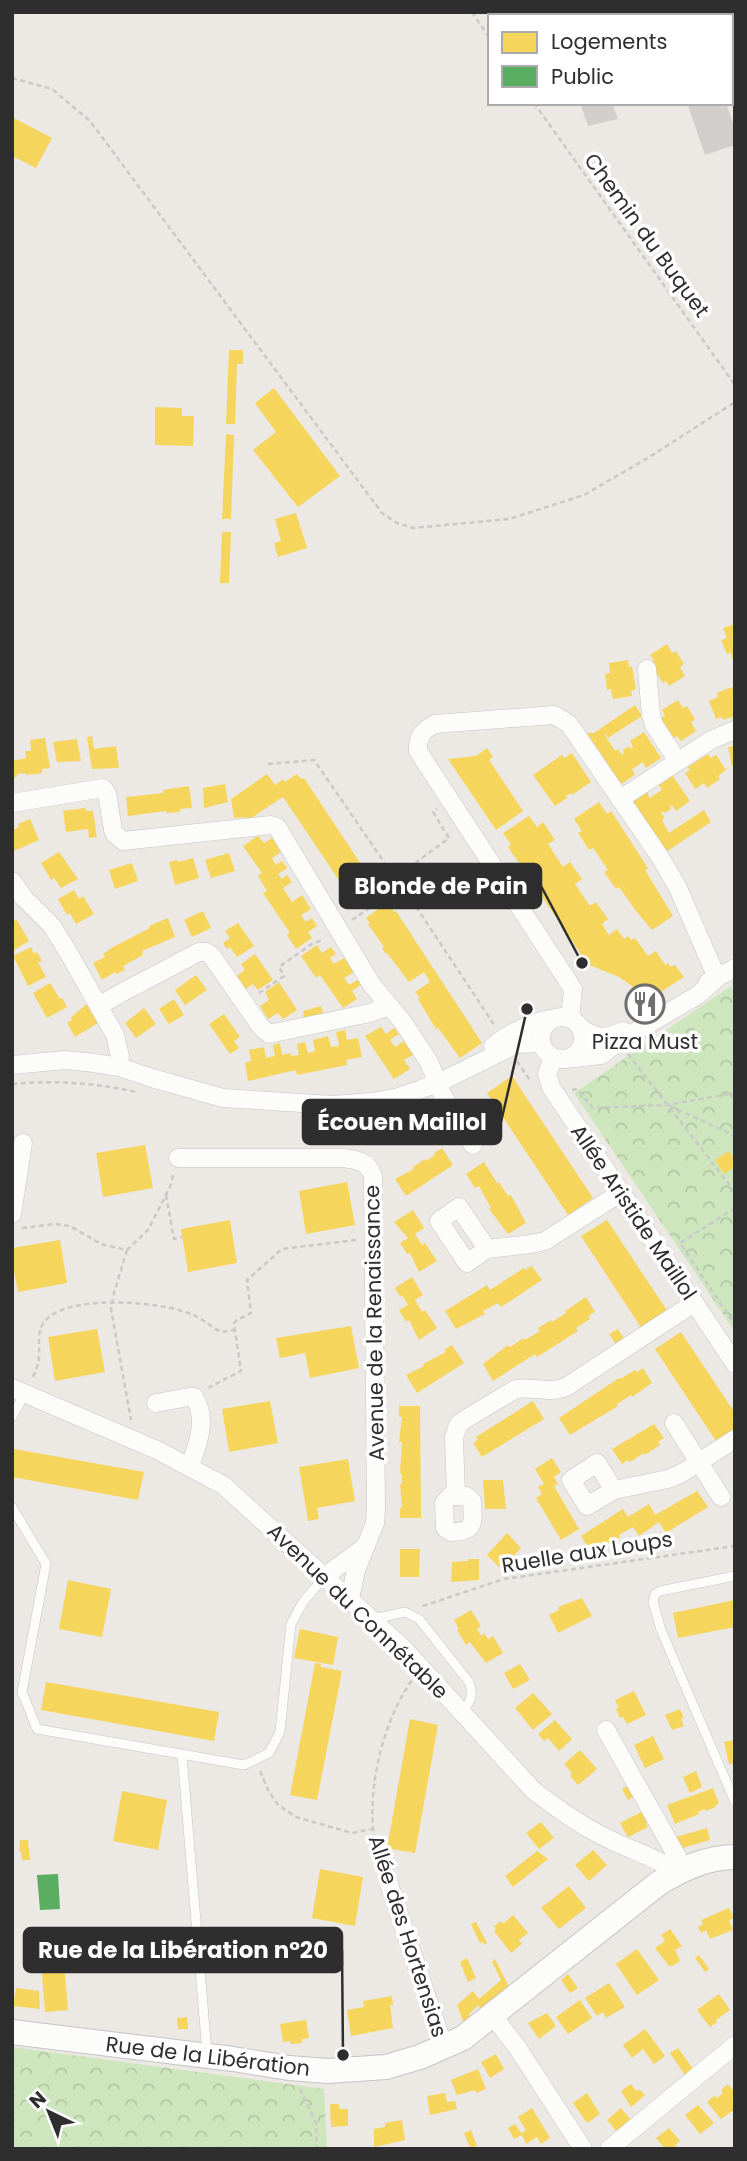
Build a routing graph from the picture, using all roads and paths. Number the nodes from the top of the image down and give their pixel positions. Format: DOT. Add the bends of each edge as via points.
graph roads {
  1 [pos="472,12"];
  2 [pos="488,36"];
  3 [pos="12,78"];
  4 [pos="535,105"];
  5 [pos="735,385"];
  6 [pos="735,402"];
  7 [pos="647,668"];
  8 [pos="735,730"];
  9 [pos="677,760"];
  10 [pos="268,764"];
  11 [pos="449,799"];
  12 [pos="620,799"];
  13 [pos="12,803"];
  14 [pos="395,878"];
  15 [pos="12,881"];
  16 [pos="400,887"];
  17 [pos="339,929"];
  18 [pos="735,968"];
  19 [pos="717,978"];
  20 [pos="244,1003"];
  21 [pos="99,1006"];
  22 [pos="389,1006"];
  23 [pos="569,1022"];
  24 [pos="503,1039"];
  25 [pos="618,1042"];
  26 [pos="541,1043"];
  27 [pos="559,1058"];
  28 [pos="12,1065"];
  29 [pos="119,1067"];
  30 [pos="460,1072"];
  31 [pos="438,1083"];
  32 [pos="735,1093"];
  33 [pos="559,1099"];
  34 [pos="667,1105"];
  35 [pos="735,1136"];
  36 [pos="23,1143"];
  37 [pos="474,1145"];
  38 [pos="178,1157"];
  39 [pos="735,1192"];
  40 [pos="620,1193"];
  41 [pos="166,1195"];
  42 [pos="735,1208"];
  43 [pos="12,1214"];
  44 [pos="12,1230"];
  45 [pos="373,1234"];
  46 [pos="182,1237"];
  47 [pos="127,1250"];
  48 [pos="487,1250"];
  49 [pos="112,1301"];
  50 [pos="258,1301"];
  51 [pos="250,1302"];
  52 [pos="694,1303"];
  53 [pos="735,1313"];
  54 [pos="729,1317"];
  55 [pos="735,1325"];
  56 [pos="234,1330"];
  57 [pos="735,1363"];
  58 [pos="19,1390"];
  59 [pos="194,1398"];
  60 [pos="156,1403"];
  61 [pos="12,1417"];
  62 [pos="674,1423"];
  63 [pos="128,1437"];
  64 [pos="735,1439"];
  65 [pos="699,1462"];
  66 [pos="190,1466"];
  67 [pos="614,1490"];
  68 [pos="456,1496"];
  69 [pos="721,1497"];
  70 [pos="12,1507"];
  71 [pos="366,1546"];
  72 [pos="735,1546"];
  73 [pos="325,1576"];
  74 [pos="735,1576"];
  75 [pos="350,1599"];
  76 [pos="405,1612"];
  77 [pos="373,1619"];
  78 [pos="422,1668"];
  79 [pos="462,1712"];
  80 [pos="606,1730"];
  81 [pos="182,1755"];
  82 [pos="255,1760"];
  83 [pos="735,1802"];
  84 [pos="373,1829"];
  85 [pos="735,1857"];
  86 [pos="680,1870"];
  87 [pos="735,1872"];
  88 [pos="388,1881"];
  89 [pos="493,2016"];
  90 [pos="12,2032"];
  91 [pos="735,2045"];
  92 [pos="444,2048"];
  93 [pos="207,2056"];
  94 [pos="289,2068"];
  95 [pos="317,2149"];
  96 [pos="583,2149"];
  97 [pos="609,2149"];
  1 -- 2 [label="path"];
  3 -- 6 [label="path" via="52,89 90,121 382,513 397,523 413,528 509,519 584,495"];
  4 -- 5 [label="path, Chemin du Buquet"];
  7 -- 9 [label="street" via="654,725"];
  8 -- 9 [label="street"];
  9 -- 12 [label="street"];
  10 -- 14 [label="path" via="314,760"];
  11 -- 12 [label="street" via="418,751 421,734 435,724 554,715 569,724"];
  11 -- 14 [label="path" via="433,812 449,838"];
  11 -- 23 [label="street" via="573,989"];
  12 -- 19 [label="street" via="678,888"];
  13 -- 17 [label="street" via="103,788 115,834 123,841 277,827"];
  14 -- 16 [label="path"];
  15 -- 21 [label="street" via="52,926"];
  16 -- 17 [label="path"];
  16 -- 24 [label="path"];
  17 -- 20 [label="path" via="279,967 284,976"];
  17 -- 22 [label="street"];
  18 -- 19 [label="street"];
  19 -- 23 [label="street" via="675,997 614,1035 598,1038"];
  19 -- 25 [label="street" via="698,995"];
  20 -- 21 [label="street" via="211,955 199,952"];
  20 -- 22 [label="street" via="265,1032 274,1034"];
  21 -- 29 [label="street" via="115,1035"];
  22 -- 31 [label="street" via="429,1062"];
  23 -- 24 [label="street" via="533,1023"];
  23 -- 26 [label="street" via="546,1024"];
  23 -- 27 [label="street" via="583,1043 579,1052"];
  24 -- 30 [label="street"];
  25 -- 27 [label="street" via="601,1055"];
  25 -- 34 [label="path"];
  26 -- 27 [label="street"];
  26 -- 30 [label="street" via="517,1044"];
  27 -- 33 [label="street, Allée Aristide Maillol" via="547,1068"];
  28 -- 29 [label="street" via="65,1060"];
  29 -- 31 [label="street" via="223,1098 311,1104 371,1102"];
  30 -- 31 [label="street"];
  31 -- 37 [label="street"];
  32 -- 34 [label="path"];
  33 -- 34 [label="path" via="577,1089 593,1108"];
  33 -- 40 [label="street, Allée Aristide Maillol"];
  34 -- 35 [label="path"];
  34 -- 39 [label="path"];
  36 -- 43 [label="street"];
  38 -- 41 [label="path"];
  38 -- 45 [label="street, Avenue de la Renaissance" via="358,1160 373,1175"];
  40 -- 48 [label="street" via="545,1241"];
  40 -- 52 [label="street, Allée Aristide Maillol"];
  41 -- 46 [label="path" via="174,1239"];
  41 -- 47 [label="path" via="148,1230"];
  42 -- 54 [label="path" via="680,1243"];
  44 -- 47 [label="path" via="70,1226 101,1244"];
  45 -- 51 [label="path" via="282,1249 247,1280"];
  45 -- 71 [label="street, Avenue de la Renaissance" via="376,1509"];
  47 -- 49 [label="path"];
  49 -- 56 [label="path" via="180,1311 221,1332"];
  49 -- 58 [label="path" via="64,1308 46,1319 39,1334 39,1359"];
  49 -- 63 [label="path" via="131,1418"];
  50 -- 51 [label="path"];
  51 -- 56 [label="path" via="251,1313 234,1323"];
  52 -- 57 [label="street, Allée Aristide Maillol"];
  52 -- 68 [label="street" via="566,1387 558,1391 516,1389 464,1420 454,1438"];
  53 -- 54 [label="path"];
  54 -- 55 [label="path"];
  56 -- 59 [label="path" via="241,1371"];
  58 -- 61 [label="lane"];
  58 -- 63 [label="street, Avenue du Connétable"];
  59 -- 60 [label="street"];
  59 -- 66 [label="street" via="201,1433"];
  62 -- 65 [label="street"];
  63 -- 66 [label="street, Avenue du Connétable"];
  64 -- 65 [label="street"];
  65 -- 67 [label="street" via="668,1479"];
  65 -- 69 [label="street"];
  66 -- 73 [label="street, Avenue du Connétable" via="238,1497"];
  70 -- 81 [label="lane" via="46,1564 22,1692 37,1729"];
  71 -- 73 [label="street"];
  71 -- 75 [label="street, Avenue de la Renaissance"];
  72 -- 76 [label="path, Ruelle aux Loups" via="503,1579"];
  73 -- 75 [label="street, Avenue du Connétable"];
  73 -- 82 [label="lane" via="292,1624 281,1732 269,1753"];
  74 -- 83 [label="lane" via="660,1591 653,1602"];
  75 -- 77 [label="street, Avenue du Connétable"];
  76 -- 77 [label="lane"];
  76 -- 79 [label="lane" via="419,1619 469,1682 472,1699"];
  77 -- 78 [label="street, Avenue du Connétable"];
  78 -- 79 [label="street, Avenue du Connétable"];
  78 -- 84 [label="path, Allée des Hortensias" via="395,1707 385,1735"];
  79 -- 86 [label="street, Avenue du Connétable" via="553,1806 614,1842"];
  80 -- 86 [label="street"];
  81 -- 82 [label="lane" via="244,1765"];
  81 -- 93 [label="lane"];
  82 -- 84 [label="path" via="278,1805 296,1817 352,1833"];
  84 -- 88 [label="path, Allée des Hortensias"];
  85 -- 86 [label="main road, Rue de la Libération" via="715,1858"];
  86 -- 87 [label="main road"];
  86 -- 89 [label="main road, Rue de la Libération"];
  88 -- 92 [label="street, Allée des Hortensias"];
  89 -- 92 [label="main road, Rue de la Libération"];
  89 -- 96 [label="street"];
  90 -- 93 [label="main road, Rue de la Libération"];
  91 -- 97 [label="street"];
  92 -- 94 [label="main road, Rue de la Libération" via="386,2067"];
  93 -- 94 [label="main road, Rue de la Libération"];
  94 -- 95 [label="path" via="316,2123"];
}
